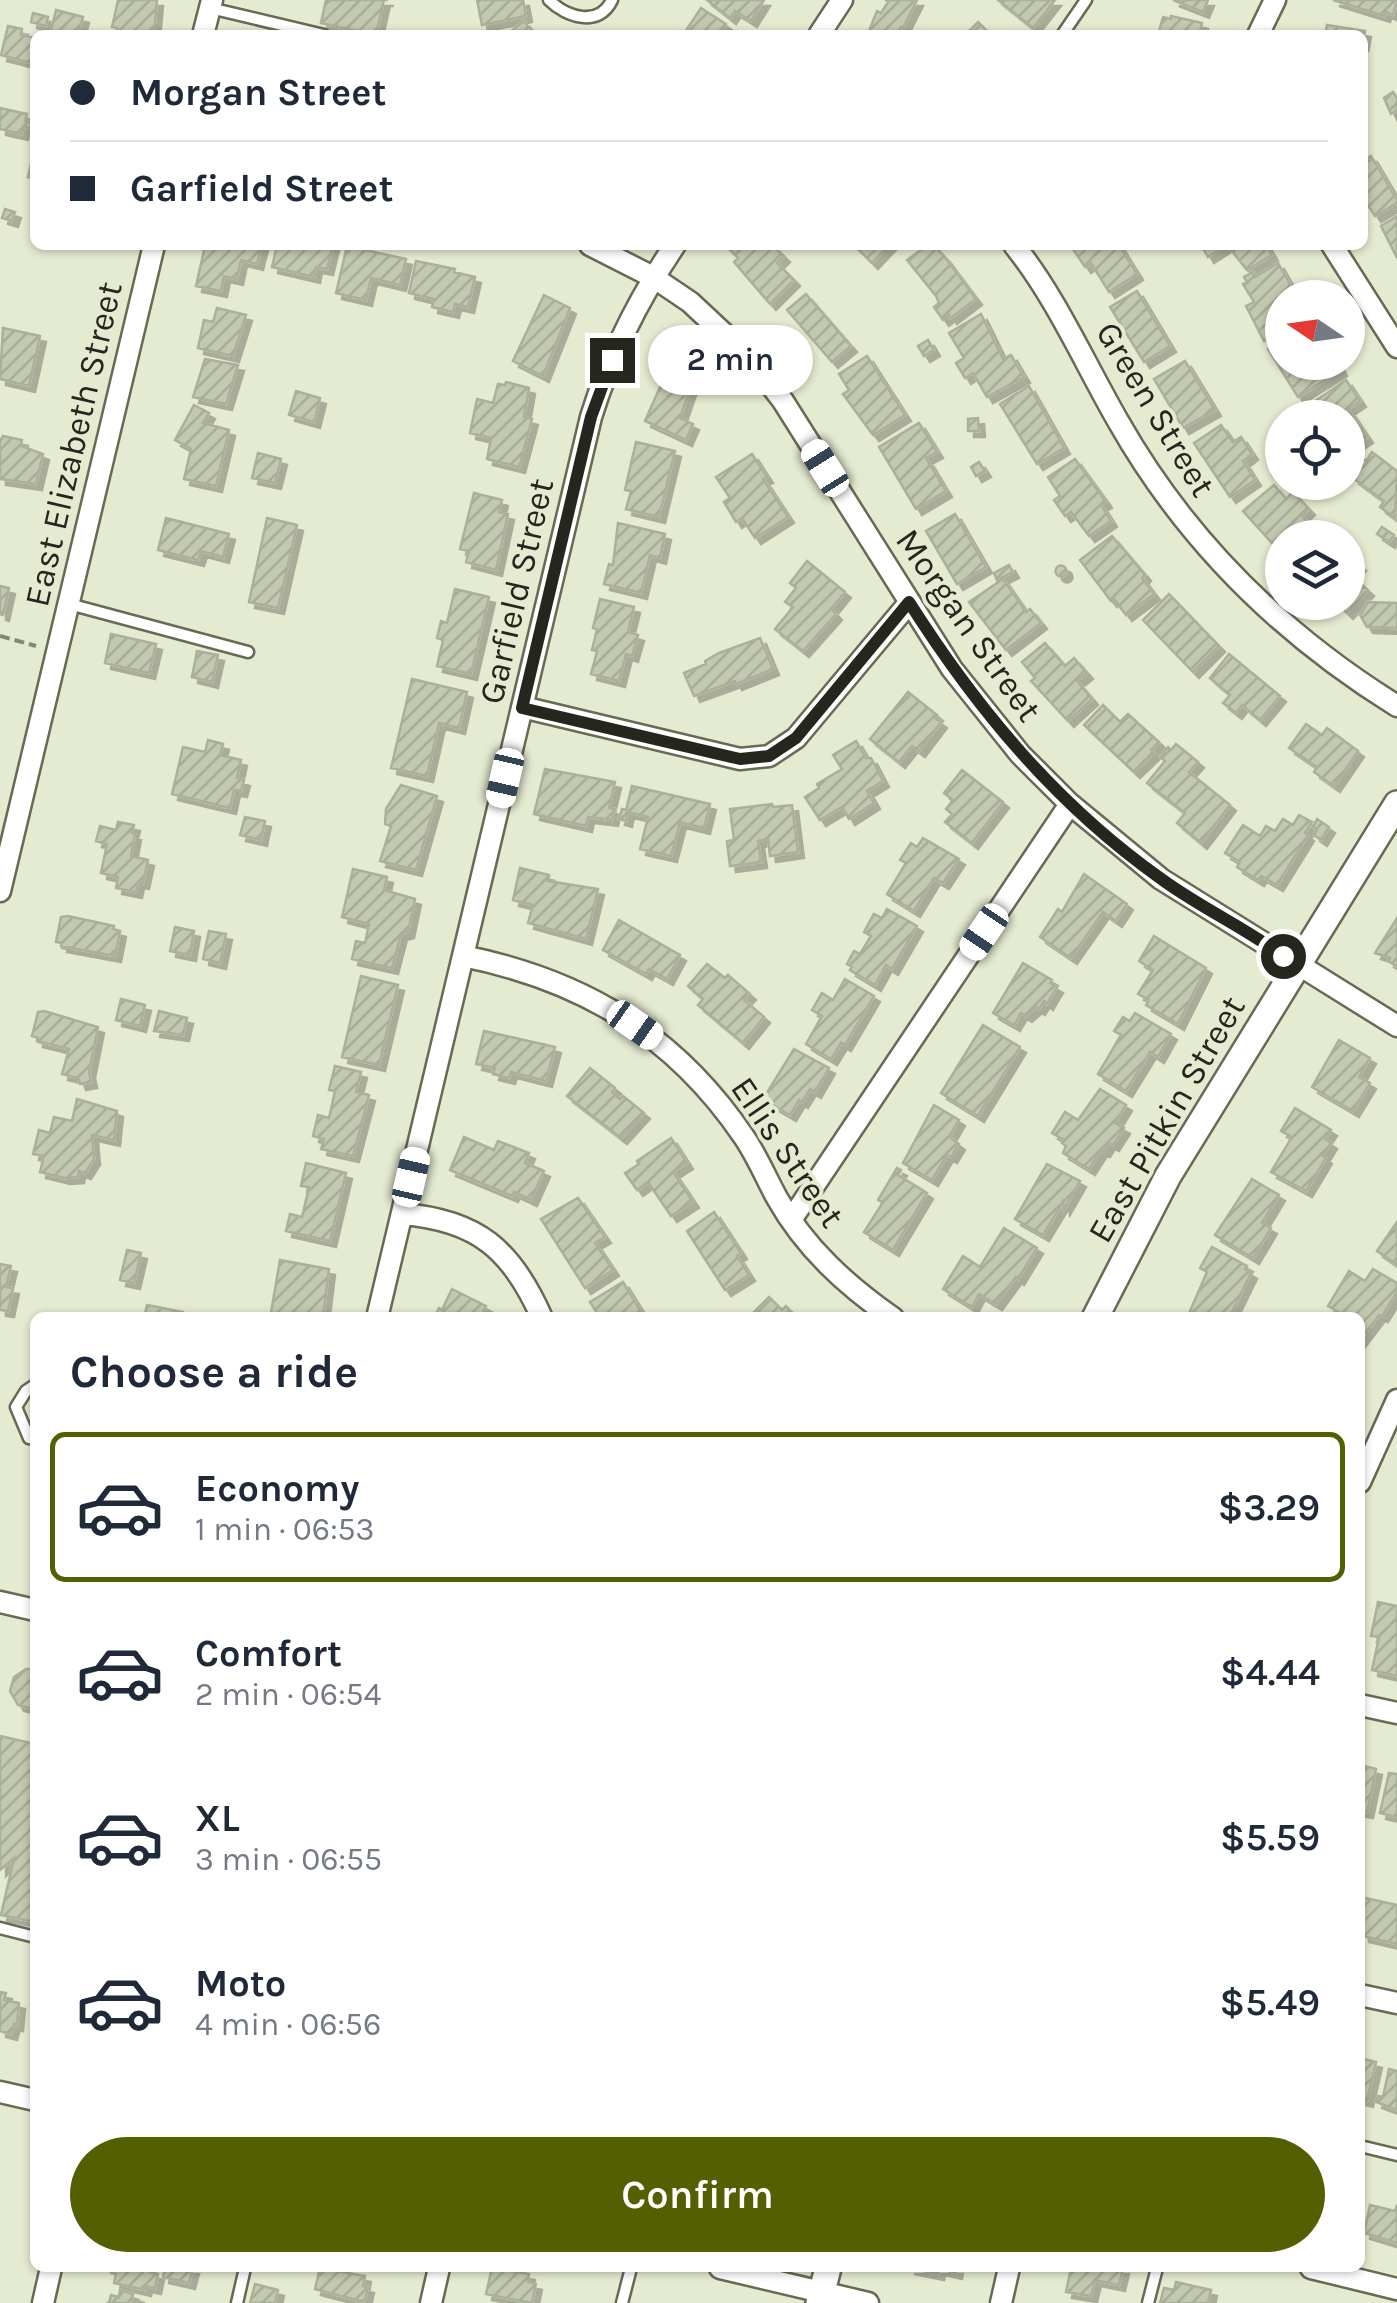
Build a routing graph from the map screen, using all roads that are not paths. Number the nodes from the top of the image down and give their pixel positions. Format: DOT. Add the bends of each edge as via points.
graph roads {
  1 [pos="550,0"];
  2 [pos="612,0"];
  3 [pos="842,0"];
  4 [pos="1086,0"];
  5 [pos="1274,0"];
  6 [pos="211,4"];
  7 [pos="204,30"];
  8 [pos="306,30"];
  9 [pos="822,30"];
  10 [pos="1065,30"];
  11 [pos="1260,30"];
  12 [pos="153,250"];
  13 [pos="600,250"];
  14 [pos="672,250"];
  15 [pos="1017,250"];
  16 [pos="1335,250"];
  17 [pos="653,277"];
  18 [pos="1397,347"];
  19 [pos="909,602"];
  20 [pos="69,604"];
  21 [pos="248,652"];
  22 [pos="1397,706"];
  23 [pos="522,708"];
  24 [pos="1070,804"];
  25 [pos="1397,804"];
  26 [pos="0,892"];
  27 [pos="463,956"];
  28 [pos="1297,966"];
  29 [pos="1397,1026"];
  30 [pos="402,1214"];
  31 [pos="790,1220"];
  32 [pos="378,1312"];
  33 [pos="539,1312"];
  34 [pos="885,1312"];
  35 [pos="1097,1312"];
  36 [pos="30,1388"];
  37 [pos="1397,1400"];
  38 [pos="30,1438"];
  39 [pos="1365,1471"];
  40 [pos="0,1602"];
  41 [pos="30,1609"];
  42 [pos="1365,1706"];
  43 [pos="1397,1714"];
  44 [pos="0,1928"];
  45 [pos="30,1935"];
  46 [pos="1365,1995"];
  47 [pos="1397,2003"];
  48 [pos="0,2092"];
  49 [pos="30,2099"];
  50 [pos="1365,2147"];
  51 [pos="1397,2154"];
  52 [pos="50,2272"];
  53 [pos="245,2272"];
  54 [pos="438,2272"];
  55 [pos="630,2272"];
  56 [pos="741,2272"];
  57 [pos="1008,2272"];
  58 [pos="1155,2272"];
  59 [pos="1328,2272"];
  60 [pos="823,2288"];
  61 [pos="1397,2288"];
  62 [pos="43,2303"];
  63 [pos="237,2303"];
  64 [pos="431,2303"];
  65 [pos="622,2303"];
  66 [pos="868,2303"];
  67 [pos="1001,2303"];
  68 [pos="1148,2303"];
  1 -- 2 [label="lane" via="564,14 591,18"];
  3 -- 9 [label="street"];
  4 -- 10 [label="lane"];
  5 -- 11 [label="street"];
  6 -- 7 [label="street"];
  6 -- 8 [label="lane"];
  12 -- 20 [label="street, East Elizabeth Street"];
  13 -- 17 [label="street, Morgan Street"];
  14 -- 17 [label="street, Garfield Street"];
  15 -- 22 [label="street, Green Street" via="1075,336 1152,476 1208,549 1302,641"];
  16 -- 18 [label="street"];
  17 -- 19 [label="street, Morgan Street" via="724,331 772,386"];
  17 -- 23 [label="street, Garfield Street" via="591,417"];
  19 -- 23 [label="street" via="796,738 769,756 740,759"];
  19 -- 24 [label="street, Morgan Street" via="980,706"];
  20 -- 21 [label="lane"];
  20 -- 26 [label="street, East Elizabeth Street"];
  23 -- 27 [label="street, Garfield Street"];
  24 -- 28 [label="street, Morgan Street" via="1160,879"];
  24 -- 31 [label="street"];
  25 -- 28 [label="street, East Pitkin Street"];
  27 -- 30 [label="street, Garfield Street"];
  27 -- 31 [label="street, Ellis Street" via="574,989 652,1037 723,1107"];
  28 -- 29 [label="street, Morgan Street"];
  28 -- 35 [label="street, East Pitkin Street" via="1168,1176"];
  30 -- 32 [label="street, Garfield Street"];
  30 -- 33 [label="street" via="450,1221 489,1241 522,1276"];
  31 -- 34 [label="street, Ellis Street" via="836,1273"];
  36 -- 38 [label="lane" via="11,1405"];
  37 -- 39 [label="street"];
  40 -- 41 [label="street"];
  42 -- 43 [label="street"];
  44 -- 45 [label="lane"];
  46 -- 47 [label="street"];
  48 -- 49 [label="street"];
  50 -- 51 [label="lane"];
  52 -- 62 [label="street"];
  53 -- 63 [label="lane"];
  54 -- 64 [label="street"];
  55 -- 65 [label="lane"];
  56 -- 60 [label="street"];
  57 -- 67 [label="street"];
  58 -- 68 [label="lane"];
  59 -- 61 [label="street"];
  60 -- 66 [label="street"];
}
